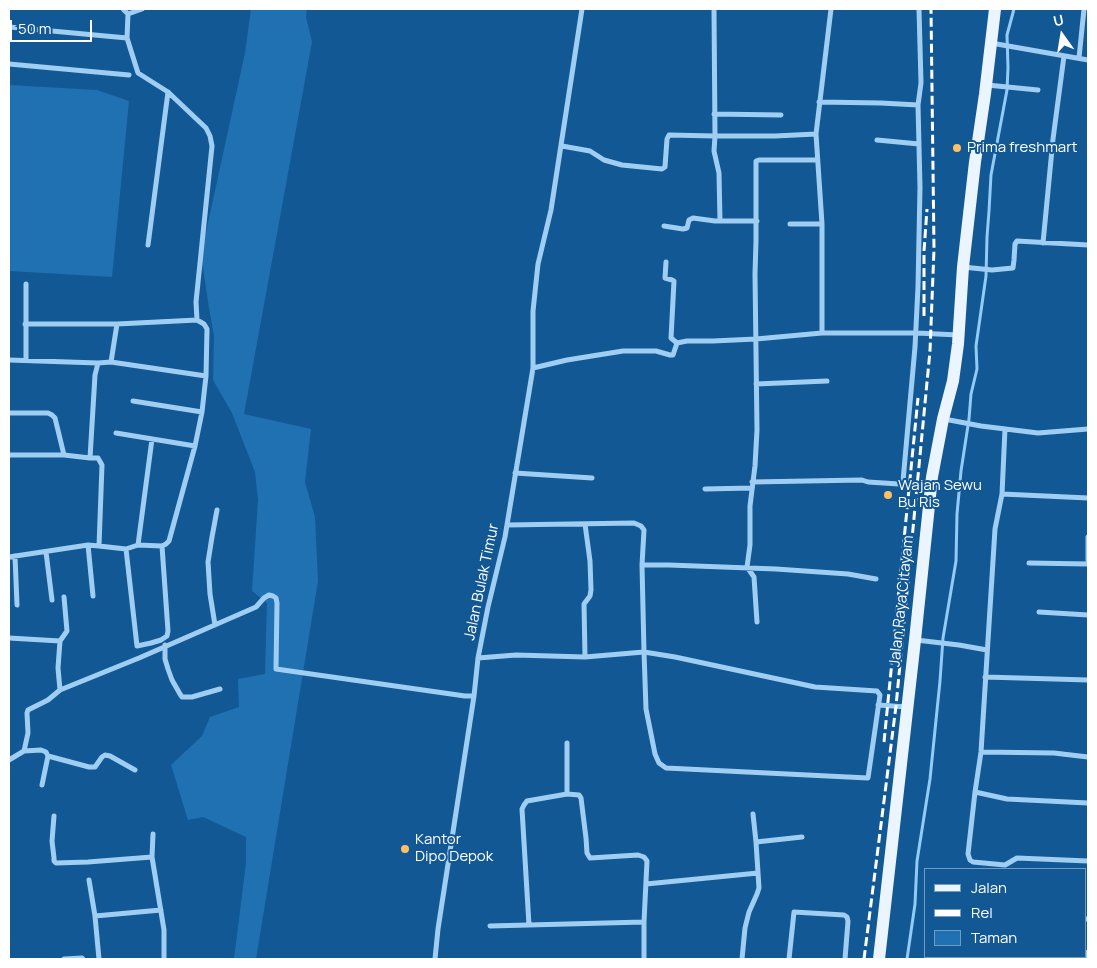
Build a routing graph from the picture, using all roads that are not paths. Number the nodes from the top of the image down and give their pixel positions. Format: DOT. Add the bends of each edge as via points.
graph roads {
  1 [pos="122,9"];
  2 [pos="142,9"];
  3 [pos="582,9"];
  4 [pos="714,9"];
  5 [pos="831,9"];
  6 [pos="919,9"];
  7 [pos="995,9"];
  8 [pos="1084,9"];
  9 [pos="128,14"];
  10 [pos="9,27"];
  11 [pos="127,38"];
  12 [pos="994,44"];
  13 [pos="1064,56"];
  14 [pos="1079,58"];
  15 [pos="1088,60"];
  16 [pos="9,64"];
  17 [pos="129,75"];
  18 [pos="990,85"];
  19 [pos="1038,90"];
  20 [pos="168,92"];
  21 [pos="819,102"];
  22 [pos="918,105"];
  23 [pos="714,114"];
  24 [pos="781,115"];
  25 [pos="816,134"];
  26 [pos="715,136"];
  27 [pos="877,140"];
  28 [pos="919,144"];
  29 [pos="562,146"];
  30 [pos="817,160"];
  31 [pos="720,221"];
  32 [pos="757,221"];
  33 [pos="790,224"];
  34 [pos="822,224"];
  35 [pos="664,226"];
  36 [pos="1043,243"];
  37 [pos="148,245"];
  38 [pos="1088,245"];
  39 [pos="666,262"];
  40 [pos="966,268"];
  41 [pos="26,284"];
  42 [pos="197,320"];
  43 [pos="25,324"];
  44 [pos="117,324"];
  45 [pos="822,333"];
  46 [pos="915,333"];
  47 [pos="958,336"];
  48 [pos="756,339"];
  49 [pos="677,343"];
  50 [pos="9,360"];
  51 [pos="26,360"];
  52 [pos="98,362"];
  53 [pos="111,362"];
  54 [pos="533,368"];
  55 [pos="206,376"];
  56 [pos="827,381"];
  57 [pos="756,384"];
  58 [pos="133,401"];
  59 [pos="202,412"];
  60 [pos="9,414"];
  61 [pos="943,419"];
  62 [pos="1005,429"];
  63 [pos="1088,430"];
  64 [pos="116,433"];
  65 [pos="152,439"];
  66 [pos="195,446"];
  67 [pos="9,455"];
  68 [pos="64,456"];
  69 [pos="90,458"];
  70 [pos="515,473"];
  71 [pos="592,478"];
  72 [pos="752,485"];
  73 [pos="705,489"];
  74 [pos="1002,494"];
  75 [pos="1088,498"];
  76 [pos="217,510"];
  77 [pos="585,524"];
  78 [pos="507,525"];
  79 [pos="1088,537"];
  80 [pos="88,545"];
  81 [pos="138,545"];
  82 [pos="99,546"];
  83 [pos="162,546"];
  84 [pos="126,549"];
  85 [pos="46,552"];
  86 [pos="12,556"];
  87 [pos="1088,560"];
  88 [pos="1030,563"];
  89 [pos="1088,564"];
  90 [pos="642,565"];
  91 [pos="747,567"];
  92 [pos="876,579"];
  93 [pos="64,596"];
  94 [pos="93,596"];
  95 [pos="52,600"];
  96 [pos="17,605"];
  97 [pos="1039,612"];
  98 [pos="1088,615"];
  99 [pos="757,622"];
  100 [pos="215,625"];
  101 [pos="9,638"];
  102 [pos="915,640"];
  103 [pos="60,641"];
  104 [pos="165,645"];
  105 [pos="136,646"];
  106 [pos="987,650"];
  107 [pos="644,652"];
  108 [pos="585,657"];
  109 [pos="139,658"];
  110 [pos="478,658"];
  111 [pos="985,677"];
  112 [pos="1088,680"];
  113 [pos="220,689"];
  114 [pos="60,690"];
  115 [pos="474,696"];
  116 [pos="878,705"];
  117 [pos="907,707"];
  118 [pos="567,743"];
  119 [pos="24,751"];
  120 [pos="981,752"];
  121 [pos="48,756"];
  122 [pos="1088,757"];
  123 [pos="9,760"];
  124 [pos="135,770"];
  125 [pos="42,786"];
  126 [pos="975,792"];
  127 [pos="567,794"];
  128 [pos="1088,803"];
  129 [pos="753,814"];
  130 [pos="54,816"];
  131 [pos="153,834"];
  132 [pos="802,837"];
  133 [pos="756,842"];
  134 [pos="152,857"];
  135 [pos="1088,861"];
  136 [pos="758,873"];
  137 [pos="89,880"];
  138 [pos="646,884"];
  139 [pos="161,910"];
  140 [pos="95,916"];
  141 [pos="644,922"];
  142 [pos="529,925"];
  143 [pos="490,926"];
  144 [pos="1088,952"];
  145 [pos="64,959"];
  146 [pos="83,959"];
  147 [pos="99,959"];
  148 [pos="164,959"];
  149 [pos="435,959"];
  150 [pos="644,959"];
  151 [pos="742,959"];
  152 [pos="789,959"];
  153 [pos="845,959"];
  154 [pos="879,959"];
  155 [pos="1088,959"];
  1 -- 9 [label="street"];
  2 -- 9 [label="street"];
  3 -- 29 [label="street, Jalan Bulak Timur"];
  4 -- 23 [label="street"];
  5 -- 21 [label="street"];
  6 -- 22 [label="street" via="921,83"];
  7 -- 12 [label="main road, Jalan Raya Citayam"];
  8 -- 14 [label="street"];
  9 -- 11 [label="street"];
  10 -- 11 [label="street"];
  11 -- 20 [label="street" via="138,73"];
  12 -- 13 [label="street"];
  12 -- 18 [label="main road, Jalan Raya Citayam"];
  13 -- 14 [label="street"];
  13 -- 36 [label="street"];
  14 -- 15 [label="street"];
  16 -- 17 [label="street"];
  18 -- 19 [label="street"];
  18 -- 40 [label="main road, Jalan Raya Citayam" via="975,162"];
  20 -- 37 [label="street"];
  20 -- 42 [label="street" via="206,128 212,146 196,302"];
  21 -- 22 [label="street"];
  21 -- 25 [label="street"];
  22 -- 28 [label="street"];
  23 -- 24 [label="street"];
  23 -- 26 [label="street"];
  25 -- 26 [label="street"];
  25 -- 30 [label="street"];
  26 -- 29 [label="street" via="669,134 665,167 662,169 622,165 582,148"];
  26 -- 31 [label="street"];
  27 -- 28 [label="street"];
  28 -- 46 [label="street"];
  29 -- 54 [label="street, Jalan Bulak Timur" via="538,264 533,311"];
  30 -- 32 [label="street" via="757,160"];
  30 -- 34 [label="street"];
  31 -- 32 [label="street"];
  31 -- 35 [label="street" via="693,218 683,229"];
  32 -- 48 [label="street" via="754,274"];
  33 -- 34 [label="street"];
  34 -- 45 [label="street"];
  36 -- 38 [label="street"];
  36 -- 40 [label="street" via="1016,241 1013,268"];
  39 -- 49 [label="street" via="665,278 674,281 671,338"];
  40 -- 47 [label="main road, Jalan Raya Citayam"];
  41 -- 43 [label="street"];
  42 -- 44 [label="street"];
  42 -- 55 [label="street" via="207,329"];
  43 -- 44 [label="street"];
  43 -- 51 [label="street"];
  44 -- 53 [label="street"];
  45 -- 46 [label="street"];
  45 -- 48 [label="street"];
  46 -- 47 [label="street"];
  46 -- 72 [label="street" via="903,483 862,480"];
  47 -- 61 [label="main road, Jalan Raya Citayam" via="953,381"];
  48 -- 49 [label="street"];
  48 -- 57 [label="street"];
  49 -- 54 [label="street" via="673,355 656,351 622,351"];
  50 -- 51 [label="street"];
  51 -- 52 [label="street"];
  52 -- 53 [label="street"];
  52 -- 69 [label="street"];
  53 -- 55 [label="street"];
  54 -- 70 [label="street, Jalan Bulak Timur"];
  55 -- 59 [label="street"];
  56 -- 57 [label="street"];
  57 -- 72 [label="street" via="757,430"];
  58 -- 59 [label="street"];
  59 -- 66 [label="street"];
  60 -- 68 [label="street" via="52,415"];
  61 -- 62 [label="street"];
  61 -- 102 [label="main road, Jalan Raya Citayam" via="932,477"];
  62 -- 63 [label="street" via="1038,433"];
  62 -- 74 [label="street"];
  64 -- 65 [label="street"];
  65 -- 66 [label="street"];
  65 -- 81 [label="street"];
  66 -- 83 [label="street" via="169,541"];
  67 -- 68 [label="street"];
  68 -- 69 [label="street"];
  69 -- 82 [label="street" via="98,458 102,465"];
  70 -- 71 [label="street"];
  70 -- 78 [label="street, Jalan Bulak Timur"];
  72 -- 73 [label="street"];
  72 -- 91 [label="street"];
  74 -- 75 [label="street"];
  74 -- 106 [label="street" via="995,529"];
  76 -- 100 [label="street" via="208,562"];
  77 -- 78 [label="street"];
  77 -- 90 [label="street" via="634,523 641,526 644,530"];
  77 -- 108 [label="street" via="591,590 584,604"];
  78 -- 110 [label="street, Jalan Bulak Timur"];
  79 -- 87 [label="street"];
  80 -- 82 [label="street"];
  80 -- 85 [label="street"];
  80 -- 94 [label="street"];
  81 -- 83 [label="street"];
  81 -- 84 [label="street"];
  82 -- 84 [label="street"];
  83 -- 105 [label="street" via="167,636"];
  84 -- 105 [label="street"];
  85 -- 86 [label="street"];
  85 -- 95 [label="street"];
  86 -- 96 [label="street"];
  88 -- 89 [label="street"];
  90 -- 91 [label="street"];
  90 -- 107 [label="street"];
  91 -- 92 [label="street"];
  91 -- 99 [label="street" via="754,577"];
  93 -- 103 [label="street" via="67,631"];
  97 -- 98 [label="street"];
  100 -- 104 [label="street"];
  100 -- 115 [label="street" via="256,607 269,595 273,596 277,611 276,670"];
  101 -- 103 [label="street"];
  102 -- 106 [label="street"];
  102 -- 117 [label="main road, Jalan Raya Citayam"];
  103 -- 114 [label="street"];
  104 -- 109 [label="street"];
  104 -- 113 [label="street" via="168,669 182,697"];
  105 -- 109 [label="street"];
  106 -- 111 [label="street"];
  107 -- 108 [label="street"];
  107 -- 116 [label="street" via="816,687 876,691 880,695"];
  107 -- 116 [label="street" via="646,710 655,754 666,768 868,778"];
  108 -- 110 [label="street" via="516,655"];
  109 -- 114 [label="street"];
  110 -- 115 [label="street, Jalan Bulak Timur"];
  111 -- 112 [label="street"];
  111 -- 120 [label="street"];
  114 -- 119 [label="street" via="26,713 28,733"];
  115 -- 149 [label="street, Jalan Bulak Timur"];
  116 -- 117 [label="street"];
  117 -- 154 [label="main road, Jalan Raya Citayam"];
  118 -- 127 [label="street"];
  119 -- 121 [label="street" via="41,750"];
  119 -- 123 [label="street"];
  120 -- 122 [label="street"];
  120 -- 126 [label="street"];
  121 -- 124 [label="street" via="95,767 105,755"];
  121 -- 125 [label="street"];
  126 -- 128 [label="street" via="1007,799"];
  126 -- 135 [label="street" via="968,854 973,862 1005,865 1017,858"];
  127 -- 138 [label="street" via="581,798 590,858 644,857 647,861"];
  127 -- 142 [label="street" via="527,802 522,809"];
  129 -- 133 [label="street"];
  130 -- 134 [label="street" via="52,841 56,862"];
  131 -- 134 [label="street"];
  132 -- 133 [label="street"];
  133 -- 136 [label="street"];
  134 -- 139 [label="street"];
  136 -- 138 [label="street"];
  136 -- 151 [label="street" via="758,891 749,912"];
  137 -- 140 [label="street"];
  138 -- 141 [label="street"];
  139 -- 140 [label="street"];
  139 -- 148 [label="street"];
  140 -- 147 [label="street"];
  141 -- 142 [label="street"];
  141 -- 150 [label="street"];
  142 -- 143 [label="street"];
  144 -- 155 [label="street"];
  145 -- 146 [label="street"];
  152 -- 153 [label="street" via="794,912 847,917"];
}
